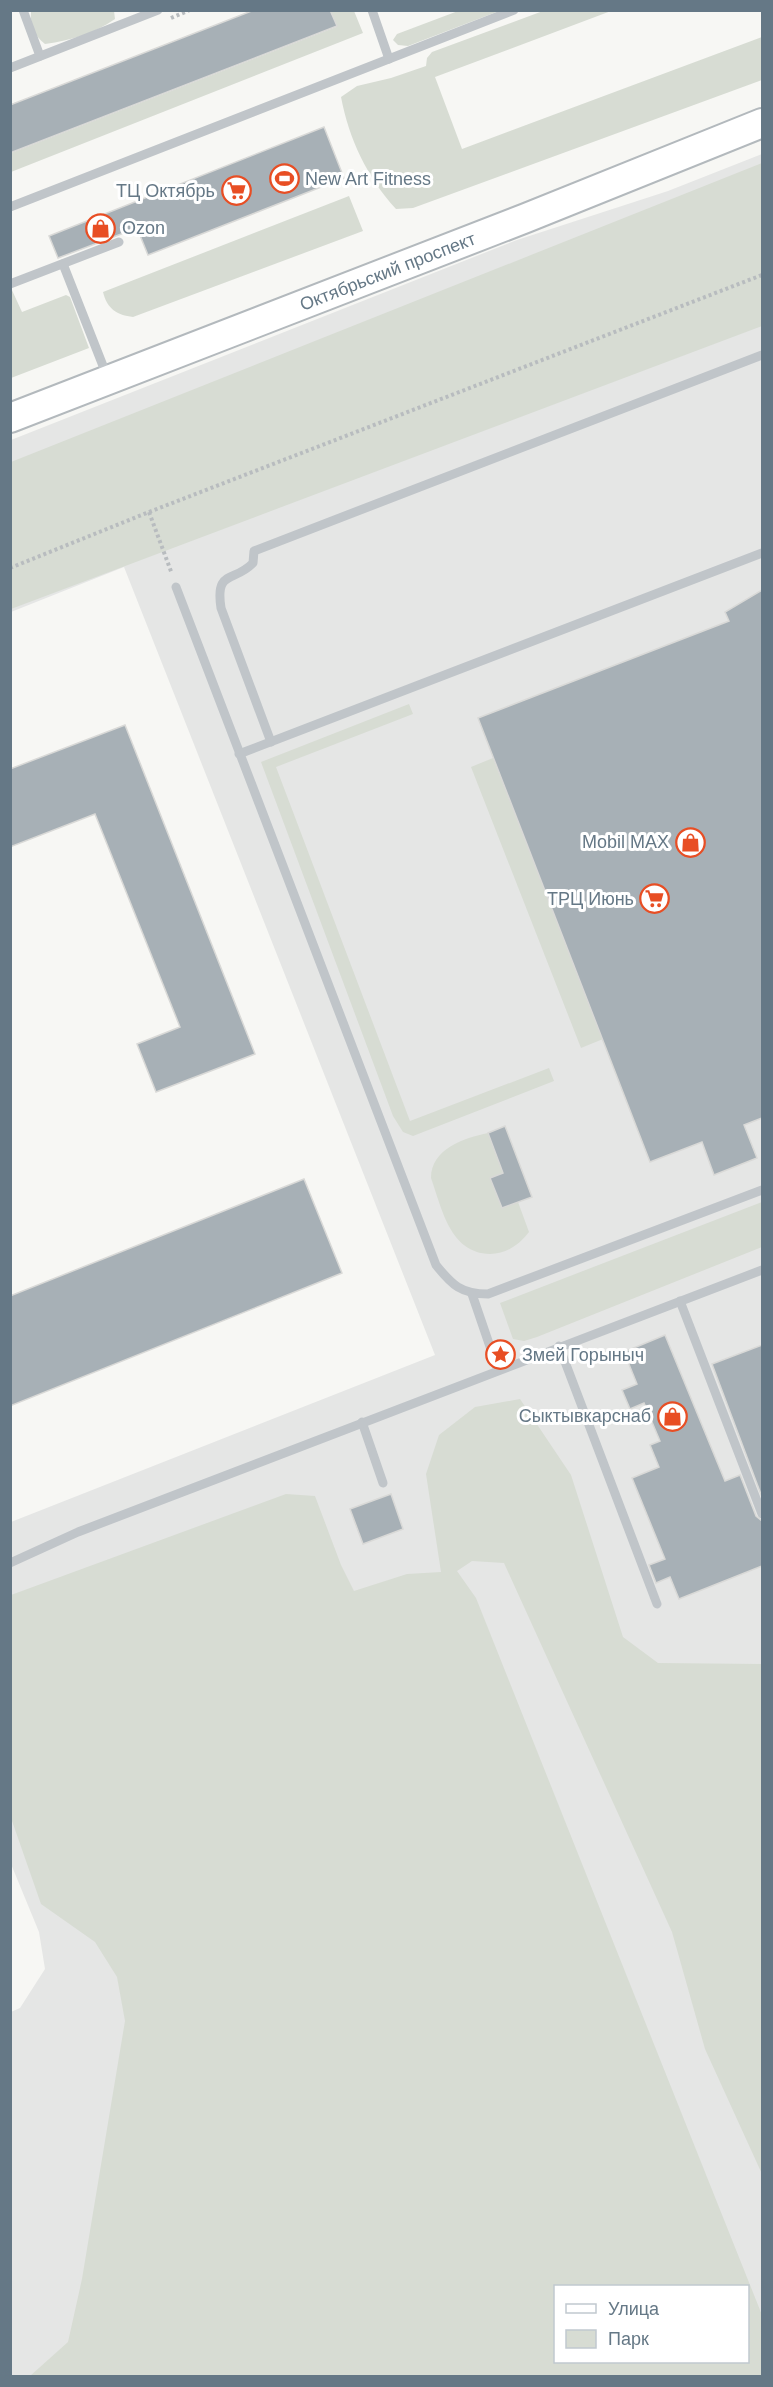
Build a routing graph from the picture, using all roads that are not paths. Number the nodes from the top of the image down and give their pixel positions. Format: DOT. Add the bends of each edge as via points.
graph roads {
  1 [pos="23,10"];
  2 [pos="158,10"];
  3 [pos="372,10"];
  4 [pos="514,10"];
  5 [pos="40,56"];
  6 [pos="389,59"];
  7 [pos="10,68"];
  8 [pos="762,123"];
  9 [pos="10,207"];
  10 [pos="118,242"];
  11 [pos="63,264"];
  12 [pos="10,284"];
  13 [pos="762,355"];
  14 [pos="108,379"];
  15 [pos="10,418"];
  16 [pos="762,553"];
  17 [pos="176,587"];
  18 [pos="271,742"];
  19 [pos="239,754"];
  20 [pos="762,1190"];
  21 [pos="762,1270"];
  22 [pos="471,1294"];
  23 [pos="680,1301"];
  24 [pos="559,1347"];
  25 [pos="498,1370"];
  26 [pos="362,1422"];
  27 [pos="382,1483"];
  28 [pos="762,1514"];
  29 [pos="10,1563"];
  30 [pos="657,1604"];
  1 -- 5 [label="lane"];
  2 -- 5 [label="lane"];
  3 -- 6 [label="lane"];
  4 -- 6 [label="lane"];
  5 -- 7 [label="lane"];
  6 -- 9 [label="lane"];
  8 -- 14 [label="main road, Октябрьский проспект"];
  10 -- 11 [label="lane"];
  11 -- 12 [label="lane"];
  11 -- 14 [label="lane"];
  13 -- 18 [label="lane" via="254,551 254,563 227,578 219,593 221,608"];
  14 -- 15 [label="main road, Октябрьский проспект"];
  16 -- 18 [label="lane"];
  17 -- 19 [label="lane"];
  18 -- 19 [label="lane"];
  19 -- 22 [label="lane" via="436,1265 452,1284"];
  20 -- 22 [label="lane" via="488,1294"];
  21 -- 23 [label="lane"];
  22 -- 25 [label="lane"];
  23 -- 24 [label="lane"];
  23 -- 28 [label="lane"];
  24 -- 25 [label="lane"];
  24 -- 30 [label="lane"];
  25 -- 26 [label="lane"];
  26 -- 27 [label="lane"];
  26 -- 29 [label="lane" via="78,1532"];
}
